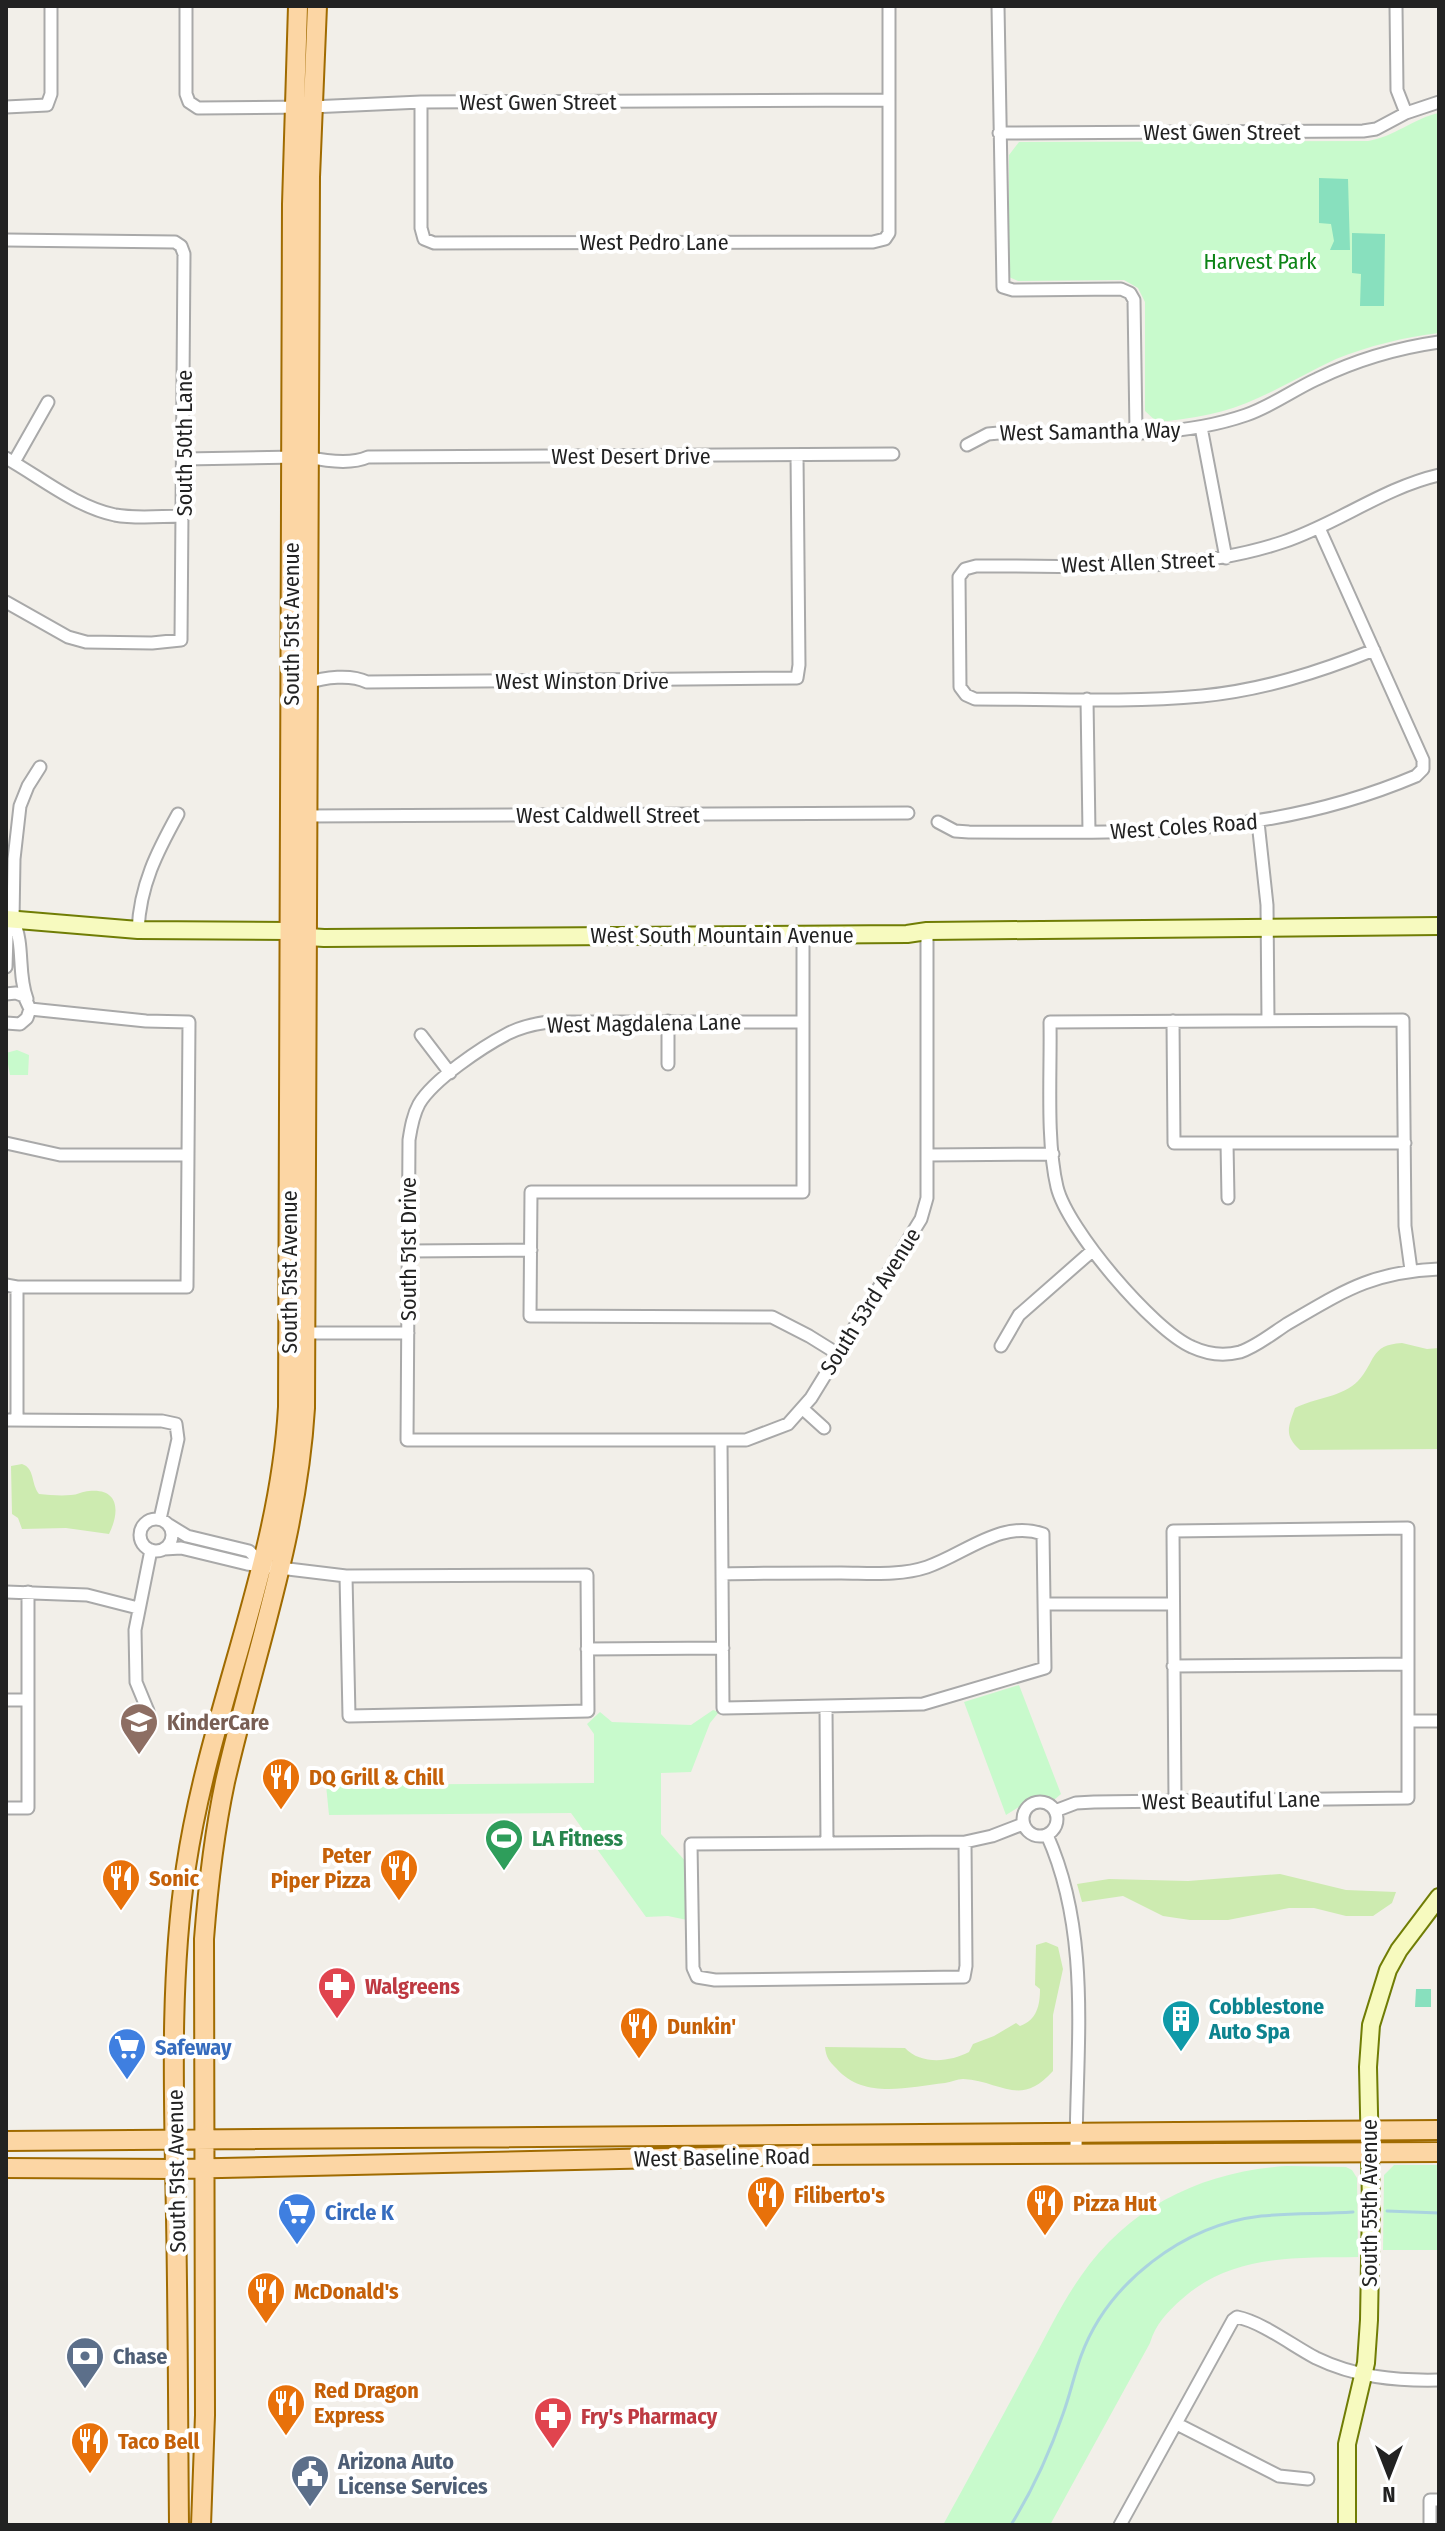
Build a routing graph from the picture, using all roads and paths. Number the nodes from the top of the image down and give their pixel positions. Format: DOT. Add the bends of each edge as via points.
graph roads {
  1 [pos="51,6"];
  2 [pos="186,6"];
  3 [pos="298,6"];
  4 [pos="317,6"];
  5 [pos="889,6"];
  6 [pos="998,6"];
  7 [pos="1396,6"];
  8 [pos="889,100"];
  9 [pos="421,102"];
  10 [pos="1439,102"];
  11 [pos="6,107"];
  12 [pos="302,107"];
  13 [pos="1406,113"];
  14 [pos="999,133"];
  15 [pos="6,240"];
  16 [pos="1439,342"];
  17 [pos="48,402"];
  18 [pos="1201,427"];
  19 [pos="1136,432"];
  20 [pos="967,445"];
  21 [pos="893,454"];
  22 [pos="797,455"];
  23 [pos="300,457"];
  24 [pos="184,459"];
  25 [pos="10,460"];
  26 [pos="1439,475"];
  27 [pos="183,516"];
  28 [pos="1319,528"];
  29 [pos="1226,558"];
  30 [pos="6,602"];
  31 [pos="1374,650"];
  32 [pos="299,683"];
  33 [pos="1087,699"];
  34 [pos="40,767"];
  35 [pos="908,813"];
  36 [pos="178,814"];
  37 [pos="307,816"];
  38 [pos="938,822"];
  39 [pos="1258,822"];
  40 [pos="1089,832"];
  41 [pos="10,920"];
  42 [pos="1439,926"];
  43 [pos="1267,927"];
  44 [pos="138,930"];
  45 [pos="927,931"];
  46 [pos="299,934"];
  47 [pos="803,934"];
  48 [pos="6,967"];
  49 [pos="6,994"];
  50 [pos="28,1004"];
  51 [pos="1268,1020"];
  52 [pos="668,1021"];
  53 [pos="1173,1021"];
  54 [pos="803,1022"];
  55 [pos="6,1023"];
  56 [pos="421,1035"];
  57 [pos="668,1064"];
  58 [pos="450,1073"];
  59 [pos="6,1143"];
  60 [pos="1227,1143"];
  61 [pos="1405,1143"];
  62 [pos="1053,1154"];
  63 [pos="188,1155"];
  64 [pos="928,1155"];
  65 [pos="1228,1198"];
  66 [pos="531,1250"];
  67 [pos="408,1251"];
  68 [pos="1092,1251"];
  69 [pos="1439,1269"];
  70 [pos="1411,1270"];
  71 [pos="12,1286"];
  72 [pos="298,1333"];
  73 [pos="408,1333"];
  74 [pos="1001,1346"];
  75 [pos="838,1354"];
  76 [pos="803,1409"];
  77 [pos="12,1420"];
  78 [pos="824,1428"];
  79 [pos="407,1440"];
  80 [pos="721,1441"];
  81 [pos="164,1522"];
  82 [pos="164,1549"];
  83 [pos="151,1550"];
  84 [pos="272,1567"];
  85 [pos="723,1574"];
  86 [pos="346,1576"];
  87 [pos="6,1592"];
  88 [pos="28,1592"];
  89 [pos="1044,1604"];
  90 [pos="1173,1604"];
  91 [pos="138,1608"];
  92 [pos="723,1648"];
  93 [pos="587,1649"];
  94 [pos="1408,1664"];
  95 [pos="1173,1666"];
  96 [pos="6,1700"];
  97 [pos="28,1700"];
  98 [pos="826,1708"];
  99 [pos="148,1711"];
  100 [pos="1408,1721"];
  101 [pos="1439,1721"];
  102 [pos="1175,1801"];
  103 [pos="6,1808"];
  104 [pos="1055,1811"];
  105 [pos="1023,1824"];
  106 [pos="1047,1835"];
  107 [pos="827,1842"];
  108 [pos="965,1842"];
  109 [pos="1439,1897"];
  110 [pos="1369,2130"];
  111 [pos="1439,2130"];
  112 [pos="1076,2132"];
  113 [pos="175,2140"];
  114 [pos="6,2141"];
  115 [pos="204,2141"];
  116 [pos="1370,2152"];
  117 [pos="1439,2152"];
  118 [pos="1076,2154"];
  119 [pos="6,2168"];
  120 [pos="175,2169"];
  121 [pos="204,2169"];
  122 [pos="1363,2375"];
  123 [pos="1439,2380"];
  124 [pos="1177,2424"];
  125 [pos="1308,2479"];
  126 [pos="1434,2500"];
  127 [pos="179,2525"];
  128 [pos="201,2525"];
  129 [pos="1120,2525"];
  130 [pos="1347,2525"];
  131 [pos="1430,2525"];
  1 -- 11 [label="street" via="47,105"];
  2 -- 12 [label="street, West Gwen Street" via="189,102 198,108"];
  3 -- 12 [label="main road, South 51st Avenue"];
  4 -- 12 [label="main road, South 51st Avenue"];
  5 -- 8 [label="street"];
  6 -- 14 [label="street"];
  7 -- 13 [label="street" via="1397,90"];
  8 -- 9 [label="street, West Gwen Street"];
  8 -- 9 [label="street, West Pedro Lane" via="889,233 873,242 434,243 424,239 421,228"];
  9 -- 12 [label="street, West Gwen Street"];
  10 -- 13 [label="street, West Gwen Street"];
  12 -- 23 [label="main road, South 51st Avenue"];
  13 -- 14 [label="street, West Gwen Street" via="1363,131"];
  14 -- 19 [label="street" via="1003,287 1130,293"];
  15 -- 24 [label="street, South 50th Lane" via="181,246"];
  16 -- 18 [label="street, West Samantha Way" via="1372,357 1267,406"];
  17 -- 25 [label="street"];
  18 -- 19 [label="street, West Samantha Way"];
  18 -- 29 [label="street"];
  19 -- 20 [label="street, West Samantha Way" via="999,433"];
  21 -- 22 [label="street, West Desert Drive"];
  22 -- 23 [label="street, West Desert Drive"];
  22 -- 32 [label="street, West Winston Drive" via="797,678"];
  23 -- 24 [label="street, West Desert Drive"];
  23 -- 32 [label="main road, South 51st Avenue"];
  24 -- 27 [label="street, South 50th Lane"];
  25 -- 27 [label="street" via="105,513"];
  26 -- 28 [label="street, West Allen Street" via="1396,488"];
  27 -- 30 [label="street, South 50th Lane" via="181,640 86,642"];
  28 -- 29 [label="street, West Allen Street"];
  28 -- 31 [label="street"];
  29 -- 33 [label="street, West Allen Street" via="1175,565 965,569 959,577 960,687 966,695"];
  31 -- 33 [label="street" via="1320,671 1242,690"];
  31 -- 39 [label="street, West Coles Road" via="1423,769 1368,795"];
  32 -- 37 [label="main road, South 51st Avenue"];
  32 -- 46 [label="main road, South 51st Avenue"];
  33 -- 40 [label="street"];
  34 -- 41 [label="street" via="20,806"];
  35 -- 37 [label="street, West Caldwell Street"];
  36 -- 44 [label="street" via="145,880"];
  37 -- 46 [label="main road, South 51st Avenue"];
  38 -- 40 [label="street, West Coles Road" via="969,832"];
  39 -- 40 [label="street, West Coles Road"];
  39 -- 43 [label="street"];
  41 -- 44 [label="street, West South Mountain Avenue"];
  41 -- 48 [label="street"];
  41 -- 50 [label="street" via="20,935 22,987"];
  42 -- 43 [label="street, West South Mountain Avenue"];
  43 -- 45 [label="street, West South Mountain Avenue"];
  43 -- 51 [label="street"];
  44 -- 46 [label="street, West South Mountain Avenue"];
  45 -- 47 [label="street, West South Mountain Avenue"];
  45 -- 64 [label="street, South 53rd Avenue"];
  46 -- 47 [label="street, West South Mountain Avenue"];
  46 -- 72 [label="main road, South 51st Avenue"];
  47 -- 54 [label="street"];
  49 -- 50 [label="street" via="16,993"];
  50 -- 55 [label="street" via="27,1018 20,1024"];
  50 -- 63 [label="street" via="189,1022"];
  51 -- 53 [label="street"];
  51 -- 61 [label="street" via="1403,1020"];
  52 -- 54 [label="street, West Magdalena Lane"];
  52 -- 57 [label="street"];
  52 -- 58 [label="street, West Magdalena Lane" via="526,1026"];
  53 -- 60 [label="street" via="1174,1143"];
  53 -- 62 [label="street" via="1050,1022"];
  54 -- 66 [label="street" via="803,1192 531,1192"];
  56 -- 58 [label="street"];
  58 -- 67 [label="street, South 51st Drive" via="427,1094 411,1122"];
  59 -- 63 [label="street" via="60,1155"];
  60 -- 61 [label="street"];
  60 -- 65 [label="street"];
  61 -- 70 [label="street"];
  62 -- 64 [label="street"];
  62 -- 68 [label="street" via="1057,1188"];
  63 -- 71 [label="street" via="187,1287"];
  64 -- 75 [label="street, South 53rd Avenue" via="921,1219"];
  66 -- 67 [label="street"];
  66 -- 75 [label="street" via="530,1316 772,1317"];
  67 -- 73 [label="street, South 51st Drive"];
  68 -- 70 [label="street" via="1156,1321 1191,1347 1218,1354 1242,1351 1350,1287"];
  68 -- 74 [label="street" via="1019,1315"];
  69 -- 70 [label="street"];
  71 -- 77 [label="street"];
  72 -- 73 [label="street"];
  72 -- 84 [label="main road, South 51st Avenue"];
  73 -- 79 [label="street, South 51st Drive"];
  75 -- 76 [label="street, South 53rd Avenue"];
  76 -- 78 [label="street"];
  76 -- 80 [label="street, South 53rd Avenue" via="788,1424 746,1440"];
  77 -- 81 [label="street" via="176,1424"];
  79 -- 80 [label="street, South 53rd Avenue"];
  80 -- 85 [label="street"];
  81 -- 82 [label="street" via="172,1538"];
  81 -- 83 [label="street" via="148,1520 141,1530 141,1541"];
  81 -- 84 [label="street" via="187,1536 249,1551"];
  82 -- 83 [label="street"];
  82 -- 84 [label="street"];
  83 -- 91 [label="street"];
  84 -- 86 [label="street"];
  84 -- 113 [label="main road, South 51st Avenue" via="207,1768 187,1863 176,1957"];
  84 -- 115 [label="main road, South 51st Avenue" via="212,1863 204,1939"];
  85 -- 89 [label="street" via="891,1573 926,1567 998,1534 1030,1529 1043,1534"];
  85 -- 92 [label="street"];
  86 -- 93 [label="street" via="587,1575"];
  86 -- 93 [label="street" via="349,1716 588,1711"];
  87 -- 88 [label="street"];
  88 -- 91 [label="street" via="87,1595"];
  88 -- 97 [label="street"];
  89 -- 90 [label="street"];
  89 -- 98 [label="street" via="1045,1668 923,1704"];
  90 -- 94 [label="street" via="1173,1531 1408,1528"];
  90 -- 95 [label="street"];
  91 -- 99 [label="street" via="136,1682"];
  92 -- 93 [label="street"];
  92 -- 98 [label="street" via="723,1708"];
  94 -- 95 [label="street"];
  94 -- 100 [label="street"];
  95 -- 102 [label="street"];
  96 -- 97 [label="street"];
  97 -- 103 [label="street" via="28,1808"];
  98 -- 107 [label="street"];
  100 -- 101 [label="street"];
  100 -- 102 [label="street, West Beautiful Lane" via="1408,1798"];
  102 -- 104 [label="street, West Beautiful Lane" via="1076,1803"];
  104 -- 105 [label="street" via="1042,1802 1031,1804"];
  104 -- 106 [label="street" via="1057,1823"];
  105 -- 106 [label="street" via="1035,1836"];
  105 -- 108 [label="street"];
  106 -- 112 [label="street" via="1066,1887 1077,1953"];
  107 -- 108 [label="street"];
  107 -- 108 [label="street" via="691,1844 697,1977 964,1977"];
  109 -- 110 [label="street, South 55th Avenue" via="1399,1950 1378,1999 1369,2049"];
  110 -- 111 [label="main road, West Baseline Road"];
  110 -- 112 [label="main road, West Baseline Road"];
  110 -- 116 [label="street, South 55th Avenue"];
  112 -- 115 [label="main road, West Baseline Road"];
  112 -- 118 [label="street"];
  113 -- 114 [label="main road, West Baseline Road"];
  113 -- 115 [label="main road, West Baseline Road"];
  113 -- 120 [label="main road, South 51st Avenue"];
  115 -- 121 [label="main road, South 51st Avenue"];
  116 -- 117 [label="main road, West Baseline Road"];
  116 -- 118 [label="main road, West Baseline Road"];
  116 -- 122 [label="street, South 55th Avenue" via="1369,2320"];
  118 -- 121 [label="main road, West Baseline Road"];
  119 -- 120 [label="main road, West Baseline Road"];
  120 -- 121 [label="main road, West Baseline Road"];
  120 -- 127 [label="main road, South 51st Avenue"];
  121 -- 128 [label="main road, South 51st Avenue"];
  122 -- 123 [label="street"];
  122 -- 124 [label="street" via="1318,2359 1237,2317"];
  122 -- 130 [label="street, South 55th Avenue" via="1347,2444"];
  124 -- 125 [label="street" via="1279,2476"];
  124 -- 129 [label="street"];
  126 -- 131 [label="street"];
}
